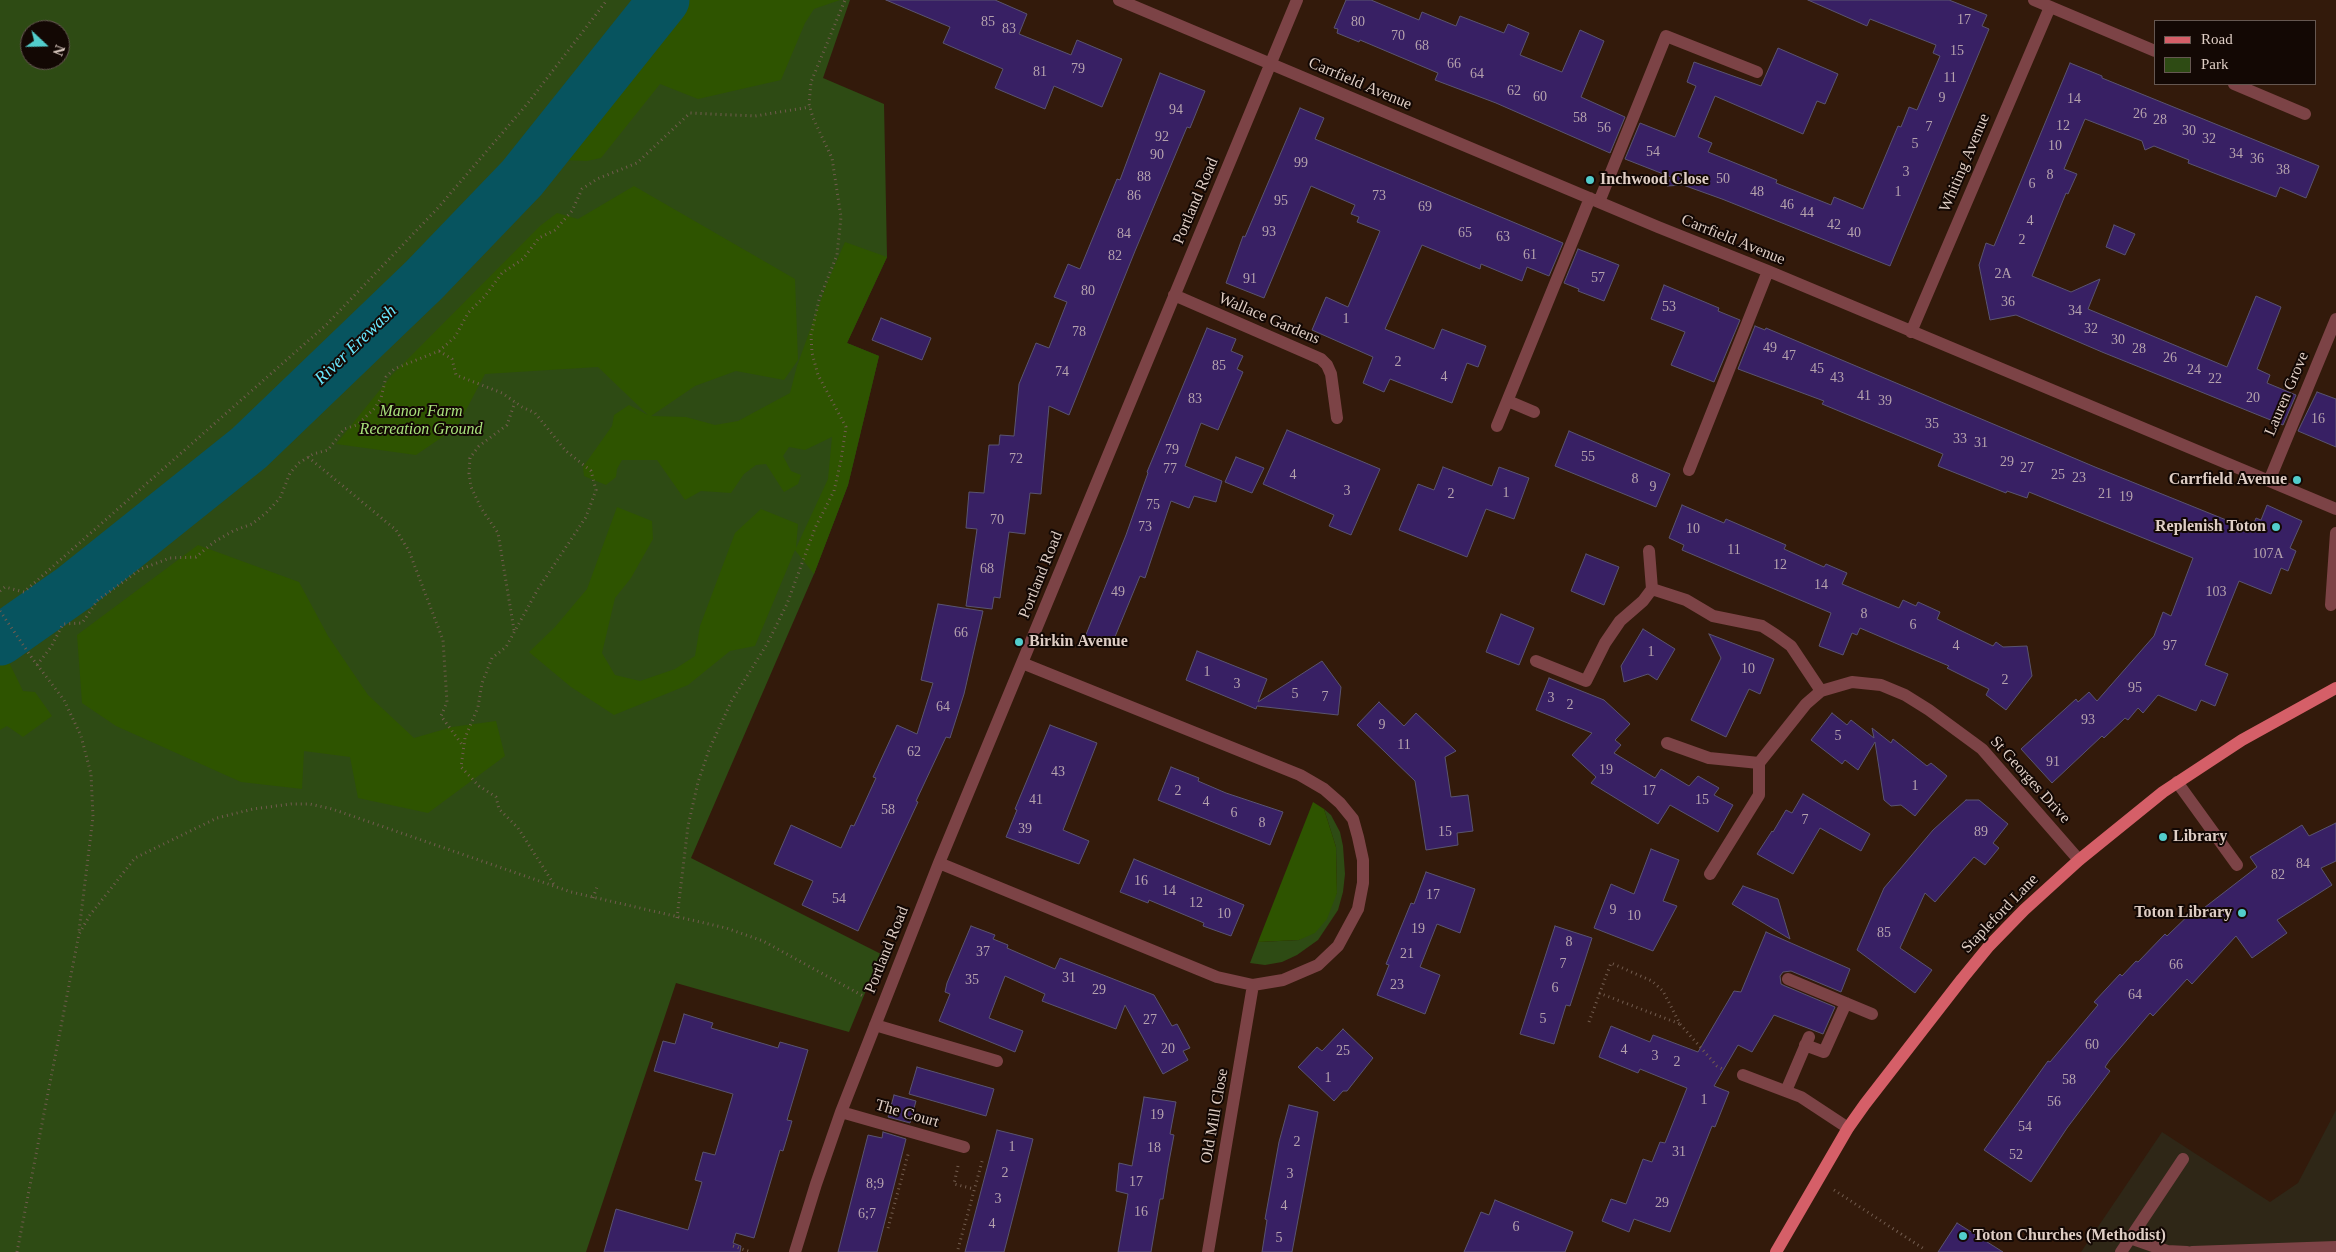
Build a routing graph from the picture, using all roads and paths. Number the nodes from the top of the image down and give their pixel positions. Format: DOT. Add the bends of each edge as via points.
graph roads {
  1 [pos="607,0"];
  2 [pos="845,0"];
  3 [pos="1119,0"];
  4 [pos="1297,0"];
  5 [pos="2034,0"];
  6 [pos="2050,6"];
  7 [pos="2154,51"];
  8 [pos="1271,65"];
  9 [pos="1756,72"];
  10 [pos="2236,85"];
  11 [pos="810,107"];
  12 [pos="2305,114"];
  13 [pos="1595,200"];
  14 [pos="1768,271"];
  15 [pos="1174,295"];
  16 [pos="2336,320"];
  17 [pos="1911,332"];
  18 [pos="439,351"];
  19 [pos="1508,401"];
  20 [pos="515,402"];
  21 [pos="1534,412"];
  22 [pos="1337,418"];
  23 [pos="1497,426"];
  24 [pos="308,457"];
  25 [pos="1689,470"];
  26 [pos="2269,481"];
  27 [pos="2336,509"];
  28 [pos="2336,533"];
  29 [pos="1649,551"];
  30 [pos="1652,589"];
  31 [pos="0,591"];
  32 [pos="2331,605"];
  33 [pos="0,611"];
  34 [pos="514,630"];
  35 [pos="1536,661"];
  36 [pos="1022,663"];
  37 [pos="37,665"];
  38 [pos="2336,688"];
  39 [pos="1821,691"];
  40 [pos="1667,743"];
  41 [pos="463,747"];
  42 [pos="1759,763"];
  43 [pos="2177,782"];
  44 [pos="2079,860"];
  45 [pos="939,863"];
  46 [pos="2237,865"];
  47 [pos="1710,874"];
  48 [pos="555,887"];
  49 [pos="597,887"];
  50 [pos="593,898"];
  51 [pos="677,918"];
  52 [pos="79,934"];
  53 [pos="1788,979"];
  54 [pos="1253,985"];
  55 [pos="1599,993"];
  56 [pos="1846,1003"];
  57 [pos="883,1006"];
  58 [pos="1872,1014"];
  59 [pos="1589,1022"];
  60 [pos="1680,1024"];
  61 [pos="875,1026"];
  62 [pos="996,1061"];
  63 [pos="1743,1075"];
  64 [pos="1786,1091"];
  65 [pos="841,1112"];
  66 [pos="1848,1128"];
  67 [pos="914,1132"];
  68 [pos="964,1147"];
  69 [pos="984,1153"];
  70 [pos="2183,1159"];
  71 [pos="1817,1179"];
  72 [pos="974,1189"];
  73 [pos="888,1228"];
  74 [pos="2130,1238"];
  75 [pos="732,1246"];
  76 [pos="2336,1247"];
  77 [pos="958,1249"];
  78 [pos="1924,1249"];
  79 [pos="17,1252"];
  80 [pos="751,1252"];
  81 [pos="795,1252"];
  82 [pos="1208,1252"];
  83 [pos="1776,1252"];
  84 [pos="2121,1252"];
  85 [pos="2167,1252"];
  86 [pos="2187,1252"];
  87 [pos="2192,1252"];
  1 -- 31 [label="path" via="528,103 449,195 326,325 24,592 5,587"];
  2 -- 11 [label="path" via="811,82"];
  3 -- 8 [label="street, Carrfield Avenue"];
  4 -- 8 [label="street, Portland Road"];
  5 -- 6 [label="street"];
  6 -- 7 [label="street"];
  6 -- 17 [label="street, Whiting Avenue"];
  8 -- 13 [label="street, Carrfield Avenue"];
  8 -- 15 [label="street, Portland Road"];
  9 -- 13 [label="street" via="1666,36"];
  10 -- 12 [label="street"];
  11 -- 18 [label="path" via="755,116 690,113 637,163 597,179 582,189 572,211 555,230 539,238 522,259 502,272 468,313 455,337"];
  11 -- 51 [label="path" via="832,158 841,217 837,255 818,300 811,335 818,375 846,427 842,460 834,490 815,528 787,604 731,702 706,758 688,826"];
  13 -- 14 [label="street, Carrfield Avenue"];
  13 -- 19 [label="street"];
  14 -- 17 [label="street, Carrfield Avenue"];
  14 -- 25 [label="street"];
  15 -- 22 [label="street, Wallace Gardens" via="1321,359 1331,374"];
  15 -- 36 [label="street, Portland Road"];
  16 -- 26 [label="street, Lauren Grove"];
  17 -- 26 [label="street, Carrfield Avenue"];
  18 -- 20 [label="path" via="452,359 456,375 502,393"];
  18 -- 24 [label="path" via="386,376 375,408 357,425 344,428 328,450"];
  19 -- 21 [label="street"];
  19 -- 23 [label="street"];
  20 -- 34 [label="path" via="507,425 479,446 470,458 471,487 498,533"];
  20 -- 34 [label="path" via="535,413 566,451 591,471 596,490 586,517"];
  24 -- 37 [label="path" via="290,473 280,498 252,524 214,542 196,557 170,558 141,569 98,600 82,623 63,624"];
  24 -- 41 [label="path" via="396,530 409,551 443,640 447,702 441,716"];
  26 -- 27 [label="street, Carrfield Avenue"];
  28 -- 32 [label="street"];
  29 -- 30 [label="street"];
  30 -- 35 [label="street" via="1620,621 1586,681"];
  30 -- 39 [label="street" via="1686,600 1713,616 1762,626 1790,646"];
  33 -- 37 [label="path"];
  34 -- 41 [label="path" via="506,647 492,658"];
  36 -- 45 [label="street, Portland Road"];
  36 -- 54 [label="street" via="1300,775 1324,789 1353,819 1363,860 1362,883 1358,909 1348,931 1318,965 1283,980"];
  37 -- 52 [label="path" via="64,700 81,736 92,774 93,817"];
  38 -- 43 [label="main road, Stapleford Lane" via="2266,726"];
  39 -- 42 [label="street, St Georges Drive" via="1806,704"];
  39 -- 44 [label="street, St Georges Drive" via="1852,682 1881,685 1929,710 1982,749"];
  40 -- 42 [label="street" via="1709,758"];
  41 -- 48 [label="path" via="461,767 479,786 496,797 499,809 518,828"];
  42 -- 47 [label="street" via="1759,795"];
  43 -- 44 [label="main road, Stapleford Lane"];
  43 -- 46 [label="street"];
  44 -- 66 [label="main road, Stapleford Lane" via="1989,946"];
  45 -- 54 [label="street" via="1217,978"];
  45 -- 57 [label="street, Portland Road"];
  48 -- 50 [label="path"];
  48 -- 52 [label="path" via="332,809 291,804 217,818 135,858"];
  49 -- 50 [label="path"];
  50 -- 51 [label="path"];
  51 -- 57 [label="path" via="726,928 763,941"];
  52 -- 79 [label="path"];
  53 -- 56 [label="street"];
  54 -- 82 [label="street, Old Mill Close"];
  55 -- 59 [label="path"];
  55 -- 60 [label="path"];
  55 -- 60 [label="path" via="1610,963 1652,981 1663,991"];
  56 -- 58 [label="street"];
  56 -- 64 [label="street" via="1824,1052 1807,1041"];
  57 -- 61 [label="street, Portland Road"];
  60 -- 63 [label="path" via="1717,1066 1732,1074"];
  61 -- 62 [label="street"];
  61 -- 65 [label="street, Portland Road"];
  63 -- 64 [label="street"];
  64 -- 66 [label="street"];
  65 -- 67 [label="street, The Court"];
  65 -- 81 [label="street, Portland Road"];
  66 -- 71 [label="main road, Stapleford Lane"];
  67 -- 68 [label="street, The Court"];
  67 -- 73 [label="path"];
  68 -- 72 [label="path" via="954,1184"];
  69 -- 72 [label="path"];
  70 -- 74 [label="street"];
  71 -- 78 [label="path"];
  71 -- 83 [label="main road, Stapleford Lane"];
  72 -- 77 [label="path"];
  74 -- 84 [label="street"];
  74 -- 85 [label="street"];
  75 -- 80 [label="path"];
  76 -- 87 [label="street"];
  85 -- 86 [label="street"];
}
